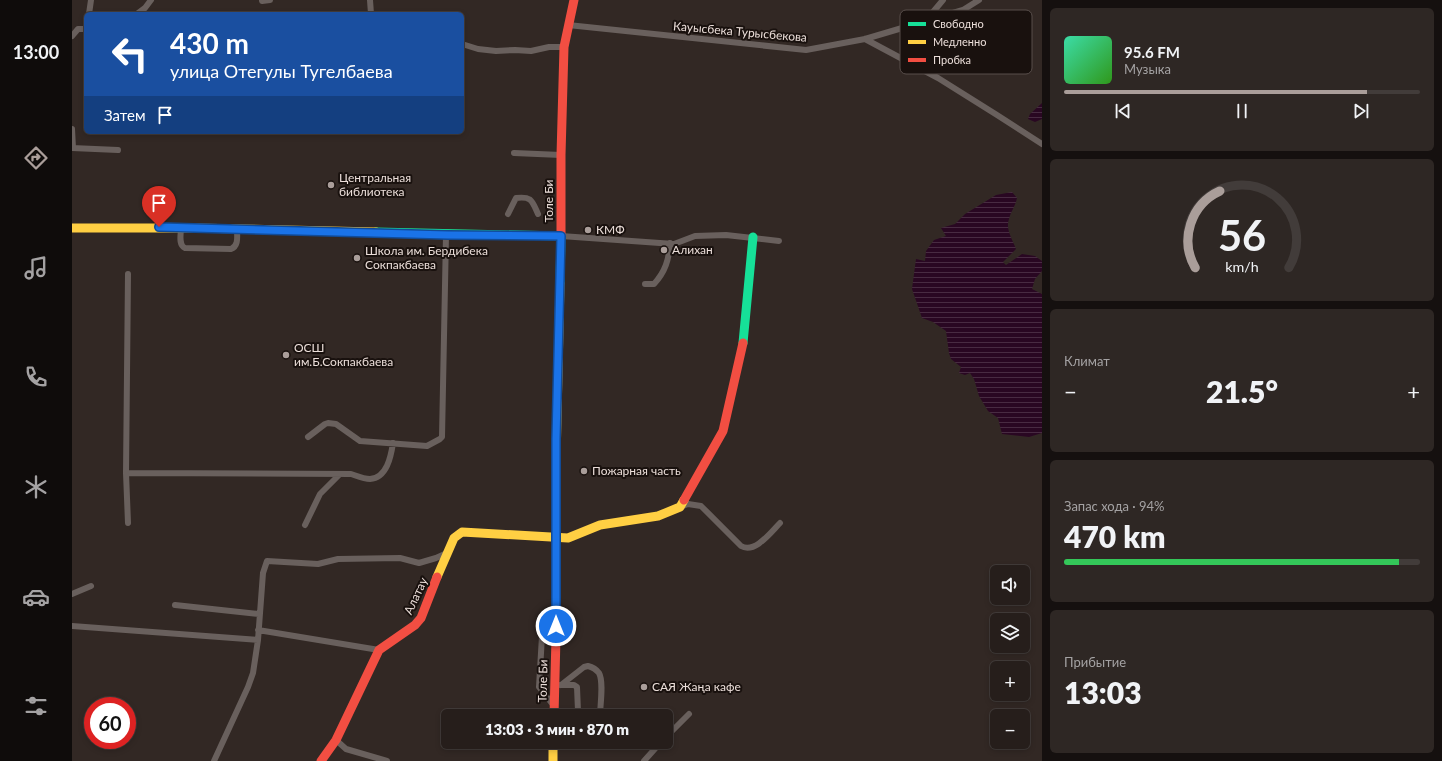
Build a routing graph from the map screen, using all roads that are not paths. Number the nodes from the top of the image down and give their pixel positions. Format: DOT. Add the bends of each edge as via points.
graph roads {
  1 [pos="92,0"];
  2 [pos="151,0"];
  3 [pos="270,0"];
  4 [pos="370,0"];
  5 [pos="574,0"];
  6 [pos="943,0"];
  7 [pos="979,0"];
  8 [pos="262,1"];
  9 [pos="934,10"];
  10 [pos="963,10"];
  11 [pos="89,12"];
  12 [pos="140,12"];
  13 [pos="371,12"];
  14 [pos="568,25"];
  15 [pos="79,29"];
  16 [pos="900,29"];
  17 [pos="72,36"];
  18 [pos="865,39"];
  19 [pos="464,45"];
  20 [pos="564,46"];
  21 [pos="900,58"];
  22 [pos="931,74"];
  23 [pos="72,129"];
  24 [pos="1042,144"];
  25 [pos="72,148"];
  26 [pos="118,150"];
  27 [pos="514,154"];
  28 [pos="561,155"];
  29 [pos="508,214"];
  30 [pos="538,214"];
  31 [pos="72,228"];
  32 [pos="181,228"];
  33 [pos="237,229"];
  34 [pos="446,234"];
  35 [pos="561,236"];
  36 [pos="753,237"];
  37 [pos="779,241"];
  38 [pos="670,243"];
  39 [pos="128,274"];
  40 [pos="645,284"];
  41 [pos="308,437"];
  42 [pos="393,444"];
  43 [pos="126,473"];
  44 [pos="339,475"];
  45 [pos="680,507"];
  46 [pos="128,523"];
  47 [pos="780,523"];
  48 [pos="305,525"];
  49 [pos="555,538"];
  50 [pos="447,552"];
  51 [pos="91,586"];
  52 [pos="72,594"];
  53 [pos="176,605"];
  54 [pos="259,614"];
  55 [pos="556,615"];
  56 [pos="72,626"];
  57 [pos="258,630"];
  58 [pos="258,640"];
  59 [pos="378,650"];
  60 [pos="558,685"];
  61 [pos="554,706"];
  62 [pos="578,709"];
  63 [pos="600,709"];
  64 [pos="689,714"];
  65 [pos="673,730"];
  66 [pos="336,740"];
  67 [pos="553,749"];
  68 [pos="655,749"];
  69 [pos="214,761"];
  70 [pos="321,761"];
  71 [pos="387,761"];
  72 [pos="553,761"];
  73 [pos="644,761"];
  1 -- 11 [label="street"];
  2 -- 12 [label="street"];
  3 -- 8 [label="street"];
  4 -- 13 [label="street"];
  5 -- 14 [label="street, Толе Би"];
  6 -- 9 [label="street"];
  7 -- 10 [label="street, Кауысбека Турысбекова"];
  14 -- 18 [label="street, Кауысбека Турысбекова" via="806,50"];
  14 -- 20 [label="street, Толе Би"];
  15 -- 17 [label="street"];
  16 -- 18 [label="street, Кауысбека Турысбекова"];
  18 -- 21 [label="street"];
  19 -- 20 [label="street" via="496,51 532,51"];
  20 -- 28 [label="street, Толе Би"];
  22 -- 24 [label="street"];
  23 -- 25 [label="street"];
  25 -- 26 [label="street"];
  27 -- 28 [label="street"];
  28 -- 35 [label="street, Толе Би"];
  29 -- 30 [label="street" via="515,200 530,198"];
  31 -- 32 [label="street"];
  32 -- 33 [label="street"];
  32 -- 33 [label="street" via="182,247 231,249 236,245"];
  33 -- 34 [label="street"];
  34 -- 35 [label="street"];
  34 -- 42 [label="street" via="442,437 427,446"];
  35 -- 38 [label="street"];
  35 -- 49 [label="street, Толе Би"];
  36 -- 37 [label="street"];
  36 -- 38 [label="street" via="695,236"];
  36 -- 45 [label="street" via="743,346 723,431"];
  38 -- 40 [label="street" via="669,257 664,269 654,284"];
  39 -- 43 [label="street"];
  41 -- 42 [label="street" via="325,424 333,423 360,440"];
  42 -- 44 [label="street" via="390,459 379,476 368,479 351,474"];
  43 -- 44 [label="street"];
  43 -- 46 [label="street"];
  44 -- 48 [label="street" via="320,494"];
  45 -- 47 [label="street" via="688,504 700,506 746,549 757,544"];
  45 -- 49 [label="street" via="658,516 600,525 568,538"];
  49 -- 50 [label="street, Алатау" via="462,532 454,538"];
  49 -- 55 [label="street, Толе Би"];
  50 -- 54 [label="street" via="419,563 400,558 338,559 318,564 267,561 263,573"];
  50 -- 59 [label="street, Алатау" via="421,618 415,625"];
  51 -- 52 [label="street"];
  53 -- 54 [label="street"];
  54 -- 57 [label="street"];
  55 -- 60 [label="street, Толе Би"];
  55 -- 61 [label="street" via="542,636 539,687"];
  56 -- 58 [label="street"];
  57 -- 58 [label="street"];
  57 -- 59 [label="street"];
  58 -- 69 [label="street" via="248,687"];
  59 -- 66 [label="street"];
  60 -- 61 [label="street, Толе Би"];
  60 -- 62 [label="street" via="577,687"];
  60 -- 63 [label="street" via="584,667 588,666 597,671 601,684"];
  64 -- 65 [label="street"];
  66 -- 70 [label="street"];
  66 -- 71 [label="street" via="346,750"];
  67 -- 72 [label="street"];
  68 -- 73 [label="street"];
}
